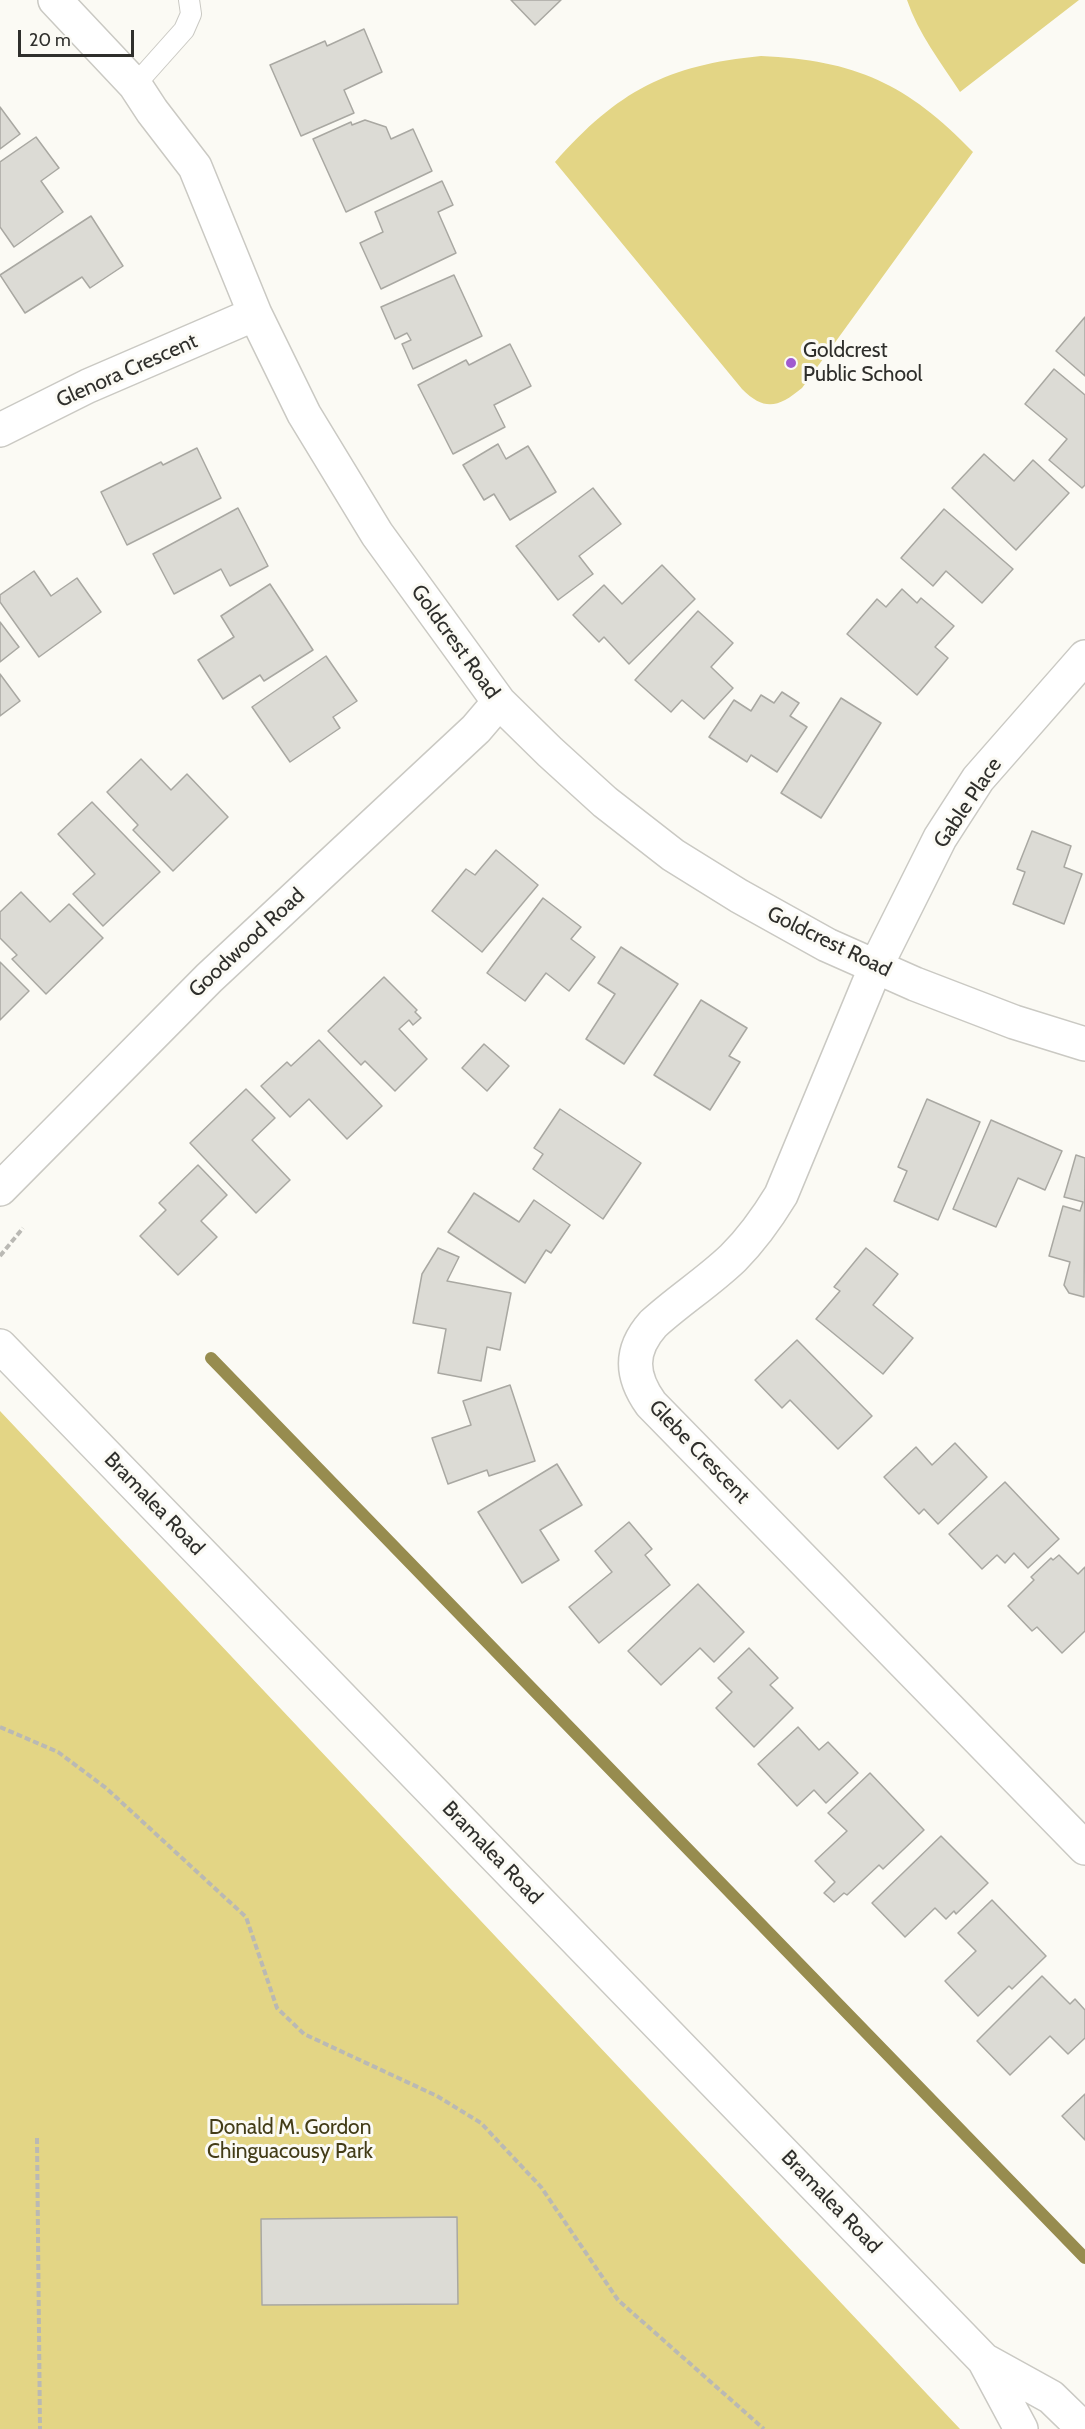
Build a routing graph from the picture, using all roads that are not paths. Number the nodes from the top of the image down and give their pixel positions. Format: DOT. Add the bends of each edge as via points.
graph roads {
  1 [pos="55,0"];
  2 [pos="189,0"];
  3 [pos="135,85"];
  4 [pos="255,314"];
  5 [pos="0,430"];
  6 [pos="1085,657"];
  7 [pos="499,702"];
  8 [pos="876,966"];
  9 [pos="1085,1044"];
  10 [pos="0,1189"];
  11 [pos="0,1346"];
  12 [pos="1085,1848"];
  13 [pos="984,2360"];
  14 [pos="1021,2429"];
  15 [pos="1084,2429"];
  1 -- 3 [label="street, Goldcrest Road"];
  2 -- 3 [label="lane" via="191,14 184,30"];
  3 -- 4 [label="street, Goldcrest Road" via="195,167"];
  4 -- 5 [label="street, Glenora Crescent" via="88,386"];
  4 -- 7 [label="street, Goldcrest Road" via="304,414 377,534"];
  6 -- 8 [label="street, Gable Place" via="978,779 940,838"];
  7 -- 8 [label="street, Goldcrest Road" via="549,752 673,855 817,939"];
  7 -- 10 [label="street, Goodwood Road" via="476,729 209,978"];
  8 -- 9 [label="street, Goldcrest Road" via="966,1004"];
  8 -- 12 [label="street, Glebe Crescent" via="781,1195 731,1260 645,1332 635,1354 636,1375 651,1404"];
  11 -- 13 [label="street, Bramalea Road"];
  13 -- 14 [label="street, Bramalea Road"];
  13 -- 15 [label="street, Bramalea Road" via="1052,2397"];
}
